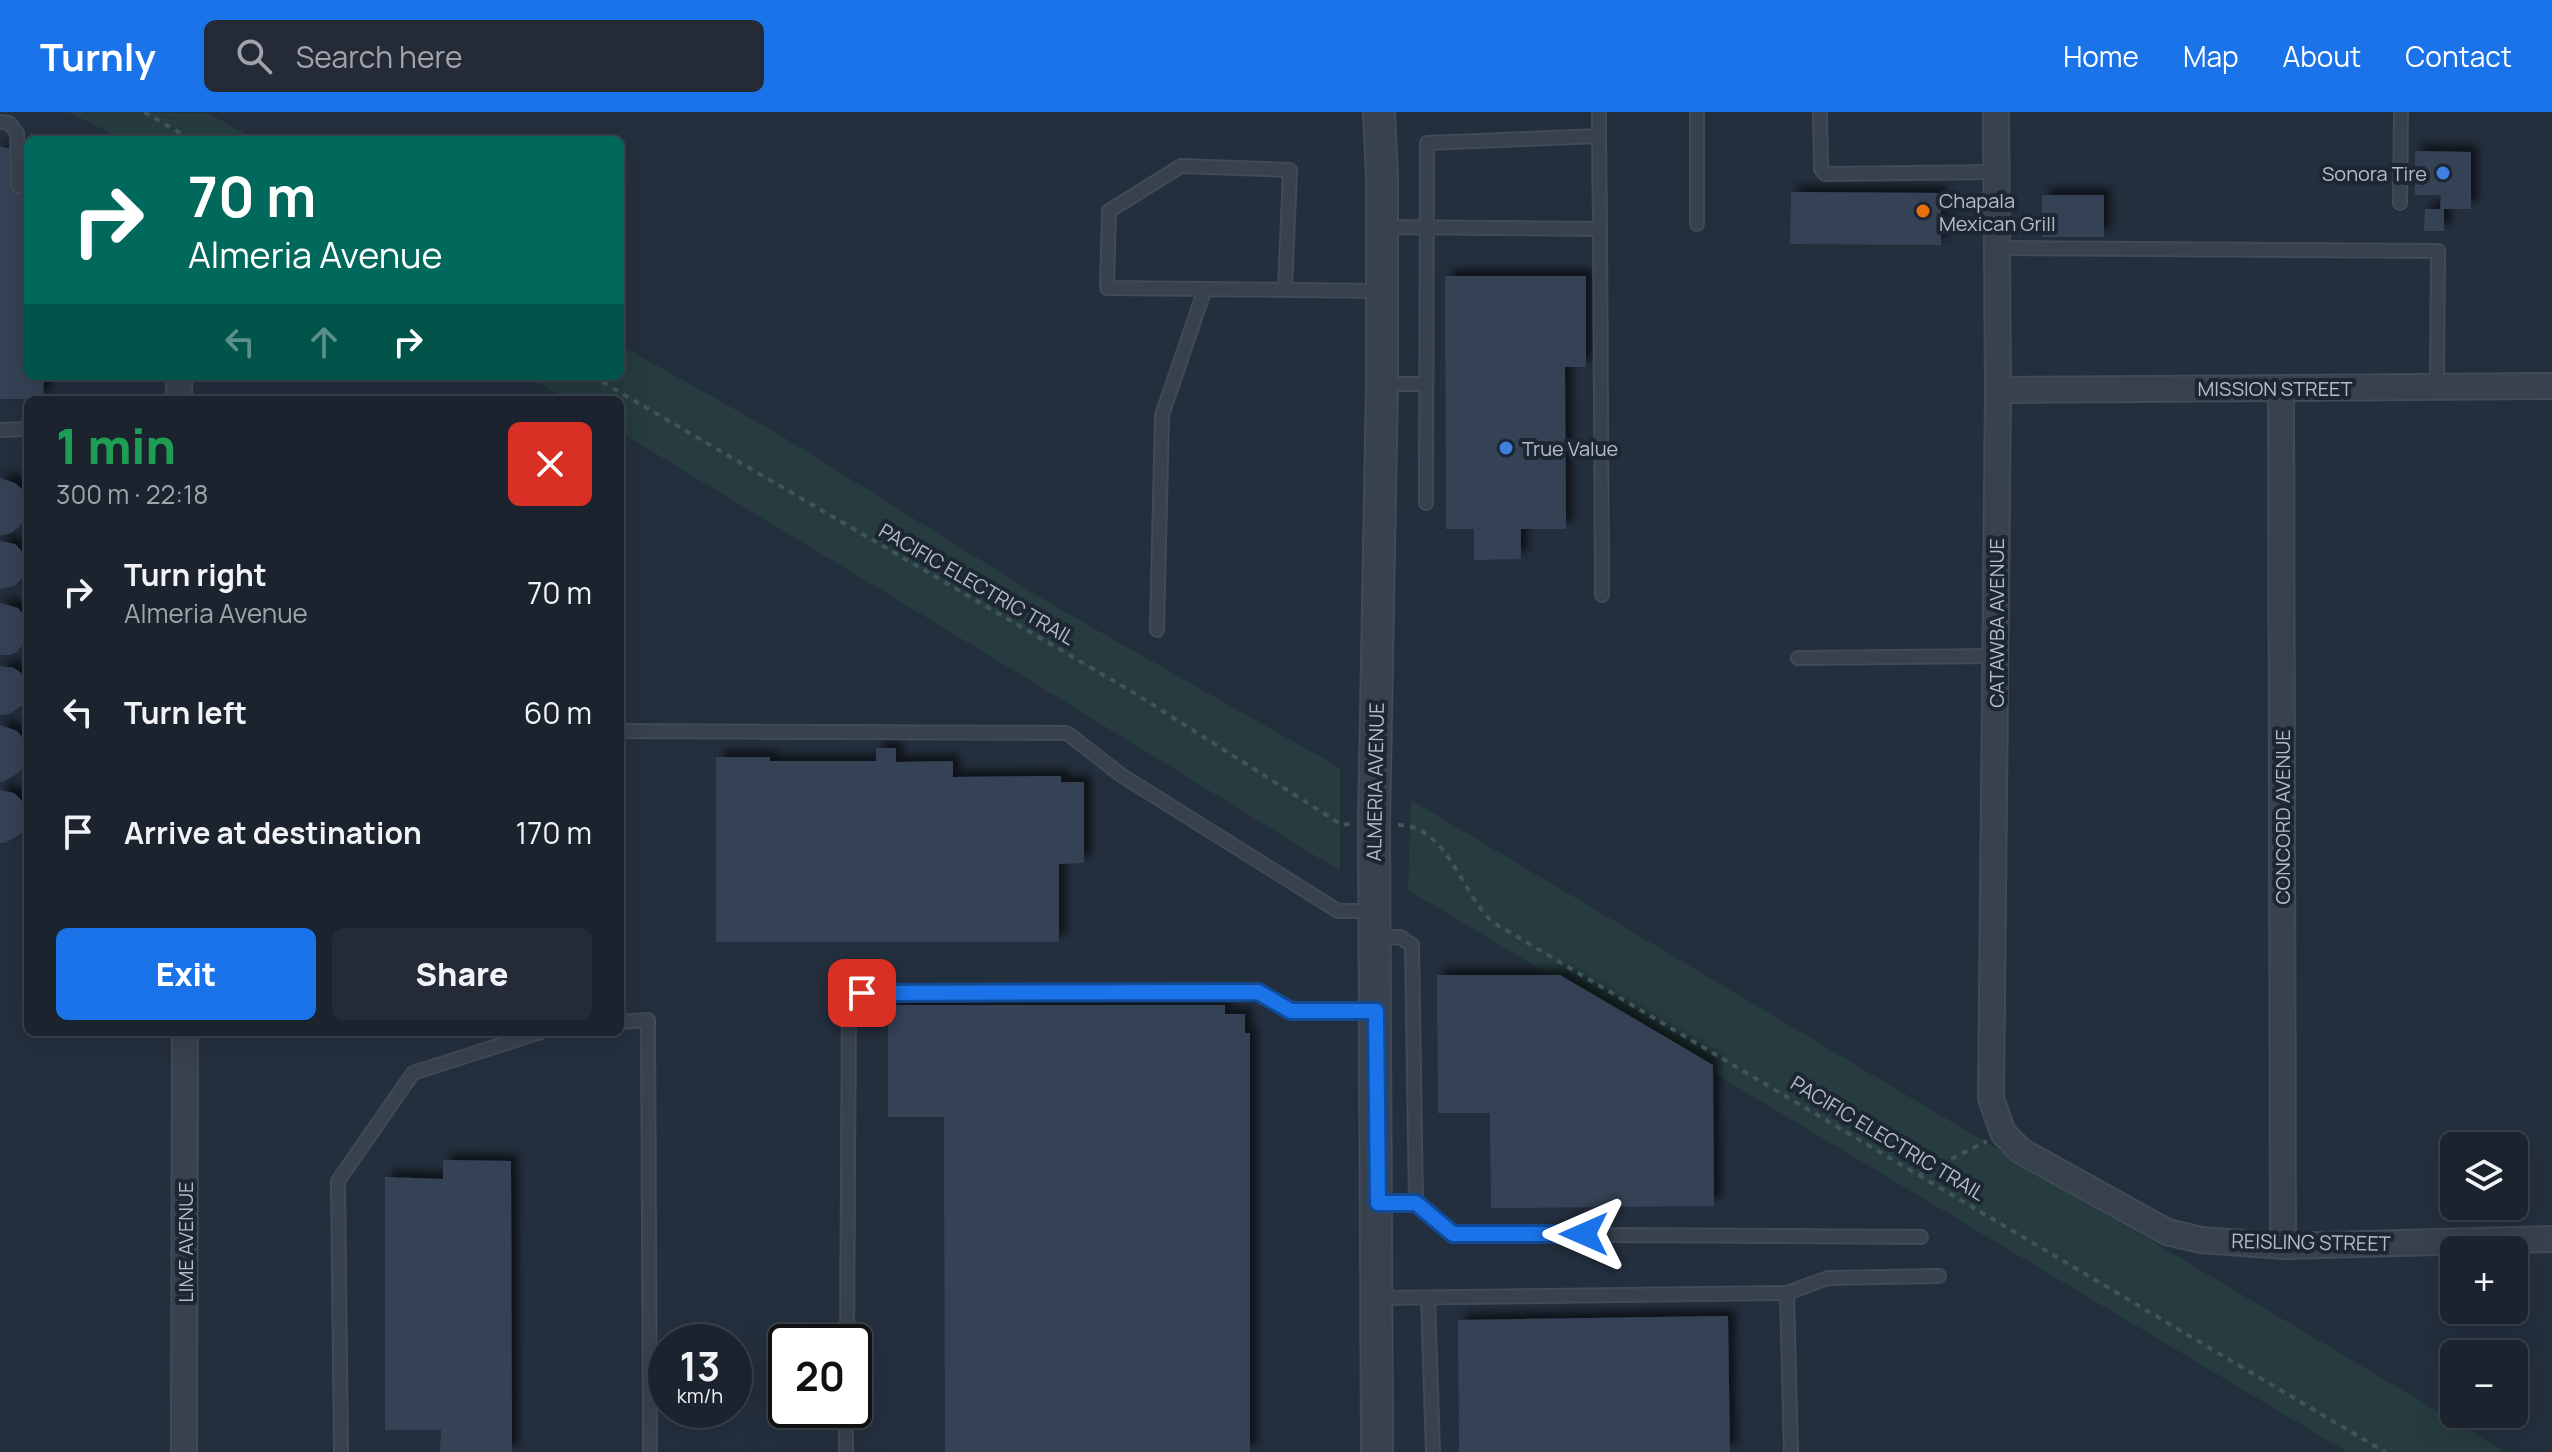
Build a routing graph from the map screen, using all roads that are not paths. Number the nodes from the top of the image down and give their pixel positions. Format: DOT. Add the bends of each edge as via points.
graph roads {
  1 [pos="1379,112"];
  2 [pos="1599,112"];
  3 [pos="1697,112"];
  4 [pos="1820,112"];
  5 [pos="1996,112"];
  6 [pos="2401,112"];
  7 [pos="0,122"];
  8 [pos="1599,136"];
  9 [pos="1996,172"];
  10 [pos="18,186"];
  11 [pos="2400,203"];
  12 [pos="1697,224"];
  13 [pos="1382,227"];
  14 [pos="1425,227"];
  15 [pos="1600,229"];
  16 [pos="1997,248"];
  17 [pos="1205,289"];
  18 [pos="1285,290"];
  19 [pos="1382,291"];
  20 [pos="1382,384"];
  21 [pos="1425,384"];
  22 [pos="2552,386"];
  23 [pos="2437,387"];
  24 [pos="2281,388"];
  25 [pos="1998,390"];
  26 [pos="24,429"];
  27 [pos="0,430"];
  28 [pos="1426,503"];
  29 [pos="1602,595"];
  30 [pos="1157,630"];
  31 [pos="1996,656"];
  32 [pos="1798,658"];
  33 [pos="624,731"];
  34 [pos="1375,924"];
  35 [pos="1376,1011"];
  36 [pos="624,1022"];
  37 [pos="185,1036"];
  38 [pos="529,1036"];
  39 [pos="2003,1133"];
  40 [pos="1378,1203"];
  41 [pos="1416,1203"];
  42 [pos="1921,1237"];
  43 [pos="2552,1239"];
  44 [pos="2283,1246"];
  45 [pos="1939,1276"];
  46 [pos="1787,1293"];
  47 [pos="1378,1298"];
  48 [pos="1428,1298"];
  49 [pos="847,1324"];
  50 [pos="846,1428"];
  51 [pos="184,1452"];
  52 [pos="341,1452"];
  53 [pos="650,1452"];
  54 [pos="846,1452"];
  55 [pos="1377,1452"];
  56 [pos="1433,1452"];
  57 [pos="1791,1452"];
  1 -- 13 [label="street, ALMERIA AVENUE"];
  2 -- 8 [label="lane"];
  3 -- 12 [label="lane"];
  4 -- 9 [label="lane" via="1825,174"];
  5 -- 9 [label="street, CATAWBA AVENUE"];
  6 -- 11 [label="lane"];
  7 -- 10 [label="lane" via="9,123 17,133"];
  8 -- 14 [label="lane" via="1427,143"];
  8 -- 15 [label="lane"];
  9 -- 16 [label="street, CATAWBA AVENUE"];
  13 -- 14 [label="lane"];
  13 -- 19 [label="street, ALMERIA AVENUE"];
  14 -- 15 [label="lane"];
  14 -- 21 [label="lane"];
  15 -- 29 [label="lane"];
  16 -- 23 [label="lane" via="2438,251"];
  16 -- 25 [label="street, CATAWBA AVENUE"];
  17 -- 18 [label="lane"];
  17 -- 18 [label="lane" via="1107,288 1109,211 1181,166 1290,170"];
  17 -- 30 [label="lane" via="1162,415"];
  18 -- 19 [label="lane"];
  19 -- 20 [label="street, ALMERIA AVENUE"];
  20 -- 21 [label="lane"];
  20 -- 34 [label="street, ALMERIA AVENUE"];
  21 -- 28 [label="lane"];
  22 -- 23 [label="street, MISSION STREET"];
  23 -- 24 [label="street, MISSION STREET"];
  24 -- 25 [label="street, MISSION STREET"];
  24 -- 44 [label="street, CONCORD AVENUE"];
  25 -- 31 [label="street, CATAWBA AVENUE"];
  26 -- 27 [label="lane"];
  31 -- 32 [label="lane"];
  31 -- 39 [label="street, CATAWBA AVENUE" via="1991,1098"];
  33 -- 34 [label="lane" via="1067,733 1121,775 1338,911"];
  34 -- 35 [label="street, ALMERIA AVENUE"];
  34 -- 41 [label="lane" via="1412,945"];
  35 -- 40 [label="street, ALMERIA AVENUE"];
  35 -- 49 [label="lane" via="1291,1011 1258,992 862,993 849,1003"];
  36 -- 53 [label="lane" via="648,1020"];
  37 -- 51 [label="street, LIME AVENUE"];
  38 -- 52 [label="lane" via="413,1073 338,1181"];
  39 -- 44 [label="street, REISLING STREET" via="2021,1151 2167,1232"];
  40 -- 41 [label="lane"];
  40 -- 47 [label="street, ALMERIA AVENUE"];
  41 -- 42 [label="lane" via="1453,1234"];
  43 -- 44 [label="street, REISLING STREET"];
  45 -- 46 [label="lane" via="1828,1278"];
  46 -- 48 [label="lane"];
  46 -- 57 [label="lane"];
  47 -- 48 [label="lane"];
  47 -- 55 [label="street, ALMERIA AVENUE"];
  48 -- 56 [label="lane"];
  50 -- 54 [label="lane"];
}
